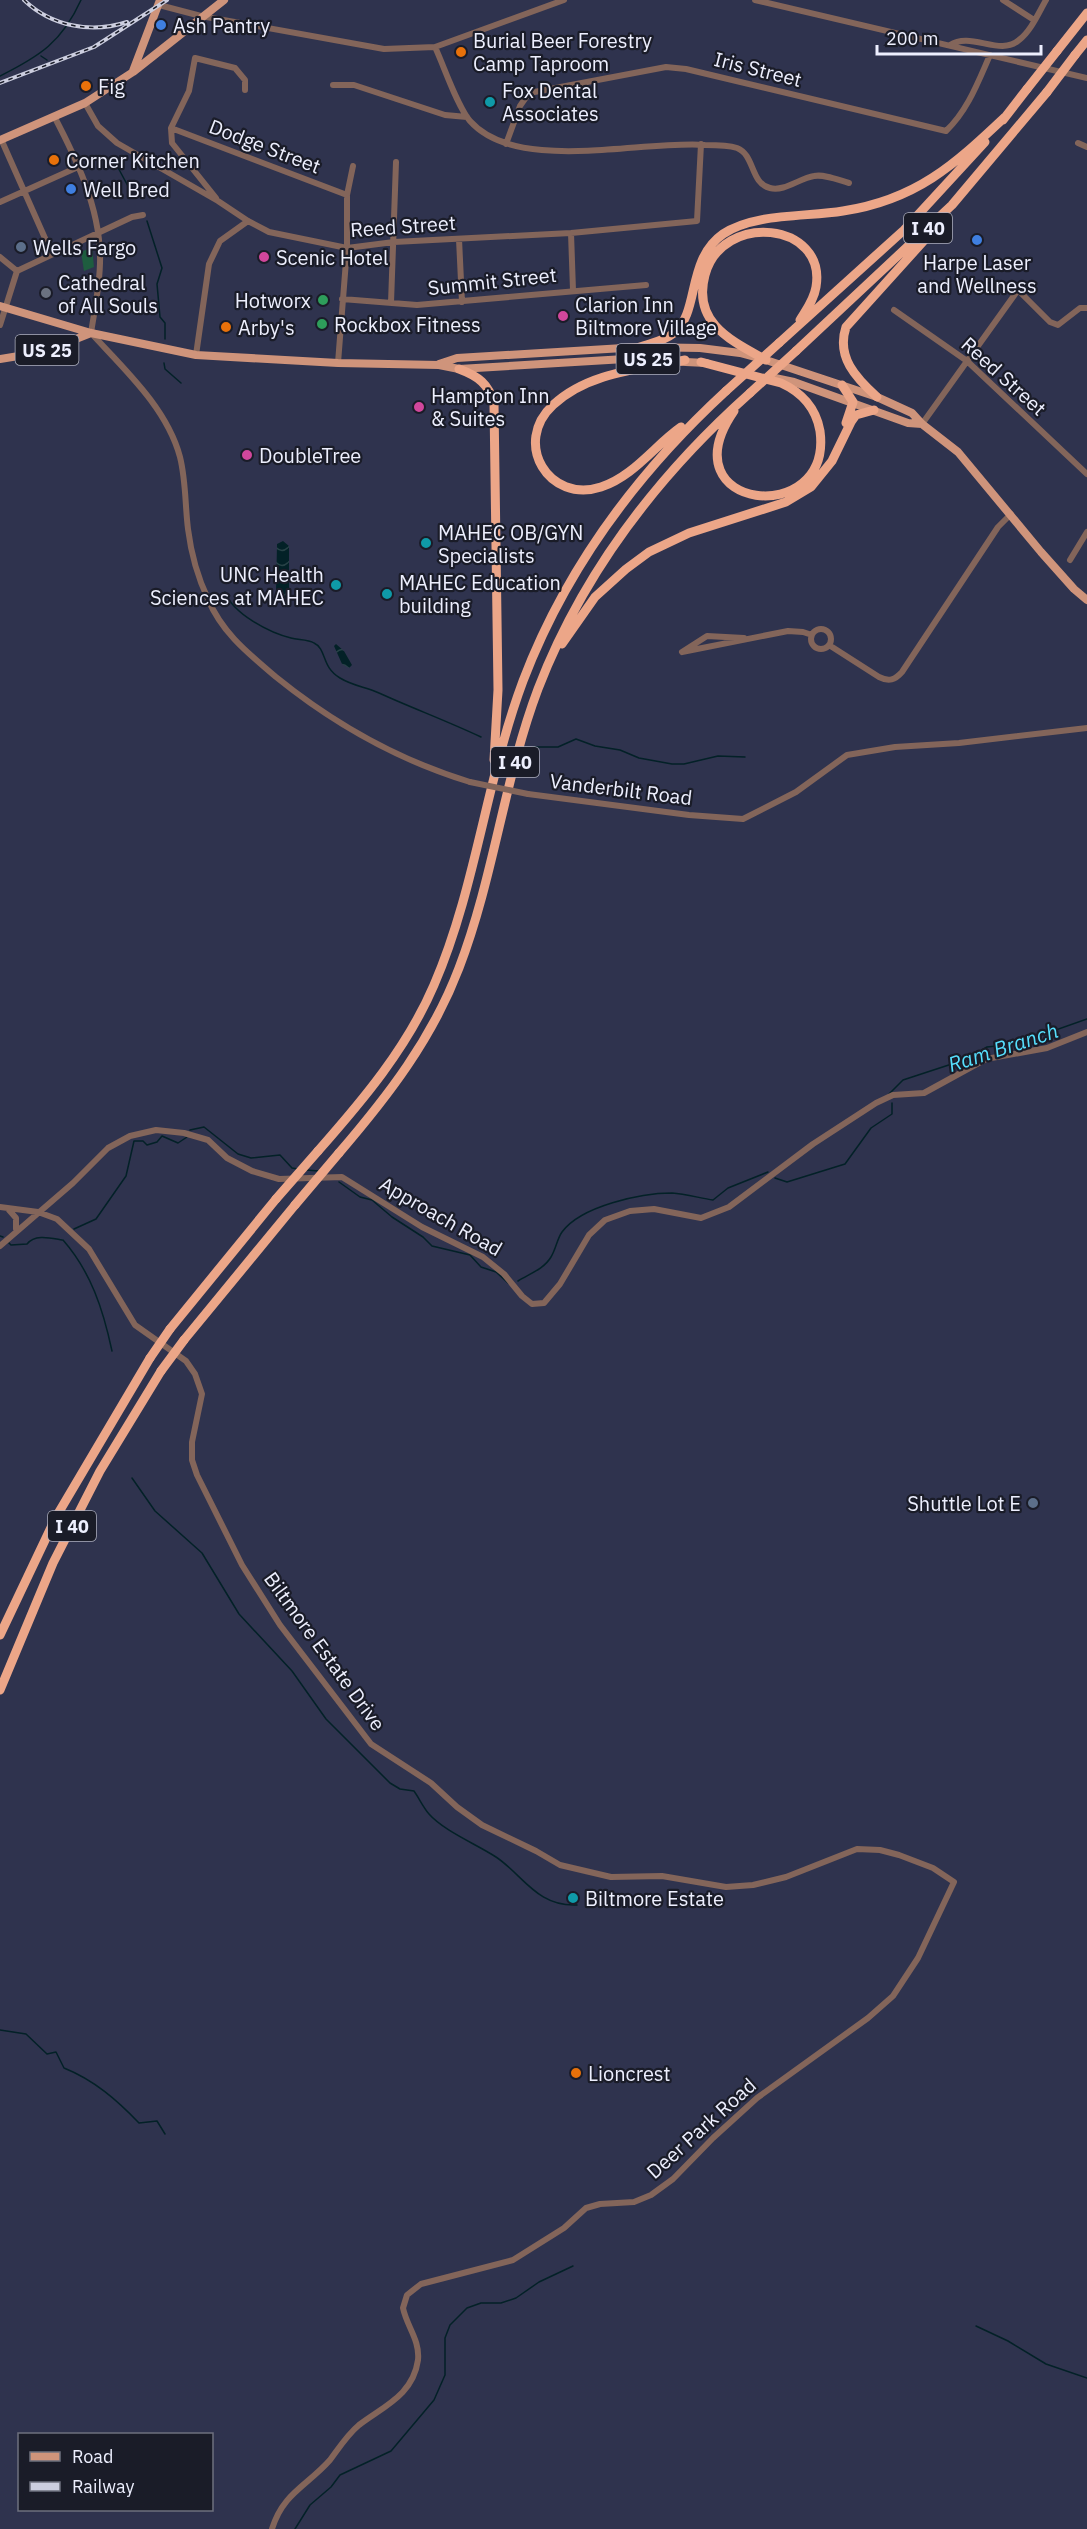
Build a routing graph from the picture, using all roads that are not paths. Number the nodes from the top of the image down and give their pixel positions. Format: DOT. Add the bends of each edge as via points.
graph roads {
  1 [pos="224,0"];
  2 [pos="564,0"];
  3 [pos="755,0"];
  4 [pos="1003,0"];
  5 [pos="1046,0"];
  6 [pos="160,3"];
  7 [pos="1087,13"];
  8 [pos="201,16"];
  9 [pos="1034,20"];
  10 [pos="1087,40"];
  11 [pos="950,45"];
  12 [pos="435,47"];
  13 [pos="990,55"];
  14 [pos="133,72"];
  15 [pos="1087,78"];
  16 [pos="333,85"];
  17 [pos="245,90"];
  18 [pos="85,103"];
  19 [pos="54,116"];
  20 [pos="467,117"];
  21 [pos="1005,117"];
  22 [pos="171,128"];
  23 [pos="1,140"];
  24 [pos="1078,143"];
  25 [pos="506,144"];
  26 [pos="701,144"];
  27 [pos="1087,147"];
  28 [pos="396,162"];
  29 [pos="353,166"];
  30 [pos="78,168"];
  31 [pos="849,183"];
  32 [pos="25,190"];
  33 [pos="347,195"];
  34 [pos="218,201"];
  35 [pos="0,202"];
  36 [pos="952,205"];
  37 [pos="143,215"];
  38 [pos="248,221"];
  39 [pos="571,233"];
  40 [pos="97,234"];
  41 [pos="459,238"];
  42 [pos="393,242"];
  43 [pos="347,248"];
  44 [pos="52,254"];
  45 [pos="0,257"];
  46 [pos="17,271"];
  47 [pos="646,285"];
  48 [pos="573,290"];
  49 [pos="342,299"];
  50 [pos="462,302"];
  51 [pos="391,303"];
  52 [pos="2,307"];
  53 [pos="1087,308"];
  54 [pos="894,310"];
  55 [pos="0,325"];
  56 [pos="794,329"];
  57 [pos="91,333"];
  58 [pos="640,347"];
  59 [pos="196,355"];
  60 [pos="0,359"];
  61 [pos="685,360"];
  62 [pos="766,360"];
  63 [pos="967,361"];
  64 [pos="701,362"];
  65 [pos="338,363"];
  66 [pos="439,364"];
  67 [pos="459,369"];
  68 [pos="842,385"];
  69 [pos="747,395"];
  70 [pos="877,397"];
  71 [pos="853,402"];
  72 [pos="705,410"];
  73 [pos="874,410"];
  74 [pos="922,424"];
  75 [pos="841,442"];
  76 [pos="1087,474"];
  77 [pos="1011,514"];
  78 [pos="1087,532"];
  79 [pos="1070,560"];
  80 [pos="1087,600"];
  81 [pos="812,636"];
  82 [pos="748,638"];
  83 [pos="829,645"];
  84 [pos="550,660"];
  85 [pos="1087,728"];
  86 [pos="492,782"];
  87 [pos="1087,1032"];
  88 [pos="0,1207"];
  89 [pos="8,1209"];
  90 [pos="38,1212"];
  91 [pos="16,1231"];
  92 [pos="0,1246"];
  93 [pos="0,1635"];
  94 [pos="0,1690"];
  95 [pos="954,1882"];
  96 [pos="272,2529"];
  1 -- 8 [label="main road"];
  2 -- 12 [label="street"];
  3 -- 11 [label="street"];
  4 -- 9 [label="street"];
  5 -- 9 [label="street"];
  6 -- 8 [label="street"];
  6 -- 14 [label="main road"];
  7 -- 21 [label="highway, I 40, bridge"];
  8 -- 12 [label="street" via="384,49"];
  8 -- 14 [label="main road"];
  9 -- 11 [label="street" via="1019,41 1011,44 969,40"];
  10 -- 36 [label="highway, I 40, bridge"];
  11 -- 13 [label="street"];
  12 -- 20 [label="street"];
  13 -- 15 [label="street"];
  13 -- 25 [label="street, Iris Street" via="971,97 946,131 686,69 666,68 530,93 520,106"];
  14 -- 18 [label="main road"];
  16 -- 20 [label="street" via="354,85 444,115"];
  17 -- 22 [label="street" via="245,80 235,68 195,58 189,91"];
  18 -- 19 [label="main road"];
  18 -- 34 [label="street, Reed Street" via="98,126 117,143"];
  19 -- 23 [label="main road"];
  19 -- 30 [label="street"];
  20 -- 25 [label="street" via="485,134"];
  21 -- 56 [label="highway, I 40" via="925,208"];
  21 -- 58 [label="highway" via="945,171 907,192 866,206 759,220 729,231 712,244 701,262 680,326 666,338"];
  22 -- 33 [label="street, Dodge Street"];
  22 -- 34 [label="street" via="172,143"];
  23 -- 32 [label="street"];
  24 -- 27 [label="street"];
  25 -- 26 [label="street" via="540,152"];
  26 -- 31 [label="street" via="736,147 747,156 758,181 768,188 814,176"];
  26 -- 39 [label="street, Reed Street" via="697,220"];
  28 -- 42 [label="street"];
  29 -- 33 [label="street"];
  30 -- 32 [label="street"];
  30 -- 40 [label="street" via="89,195"];
  32 -- 35 [label="street"];
  32 -- 44 [label="street"];
  33 -- 43 [label="street"];
  34 -- 38 [label="street, Reed Street"];
  36 -- 69 [label="highway, I 40, bridge"];
  36 -- 70 [label="highway" via="931,234 846,327 843,337 847,361 853,373"];
  37 -- 40 [label="street"];
  38 -- 43 [label="street, Reed Street" via="269,232"];
  38 -- 59 [label="street" via="220,241 209,264"];
  39 -- 41 [label="street, Reed Street"];
  39 -- 48 [label="street"];
  40 -- 44 [label="street"];
  40 -- 57 [label="street" via="100,255"];
  41 -- 42 [label="street, Reed Street"];
  41 -- 50 [label="street"];
  42 -- 43 [label="street, Reed Street"];
  42 -- 51 [label="street"];
  43 -- 49 [label="street"];
  44 -- 46 [label="street"];
  45 -- 46 [label="street"];
  46 -- 52 [label="street"];
  47 -- 48 [label="street, Summit Street"];
  48 -- 50 [label="street, Summit Street"];
  49 -- 51 [label="street, Summit Street"];
  49 -- 65 [label="street"];
  50 -- 51 [label="street, Summit Street"];
  52 -- 55 [label="street"];
  52 -- 57 [label="main road"];
  53 -- 63 [label="street" via="1080,308 1058,325 1050,322 1018,290"];
  54 -- 63 [label="street, Reed Street"];
  56 -- 62 [label="highway" via="816,286 815,268 808,253 789,238 764,231 739,236 719,250 703,282 707,314 722,333"];
  56 -- 72 [label="highway, I 40, bridge"];
  57 -- 59 [label="main road, US 25"];
  57 -- 60 [label="main road, US 25" via="43,352"];
  57 -- 85 [label="street, Vanderbilt Road, bridge" via="132,377 171,434 180,458 188,529 198,572 213,611 230,635 292,689 367,740 402,757 470,782 528,794 743,819 796,792 846,755"];
  58 -- 62 [label="main road, US 25" via="700,348"];
  58 -- 66 [label="main road, US 25" via="457,358"];
  59 -- 65 [label="main road, US 25"];
  61 -- 64 [label="main road, US 25"];
  61 -- 67 [label="main road, US 25" via="595,360"];
  61 -- 72 [label="highway" via="616,373 562,397 538,424 537,457 547,474 563,485 599,488 627,474"];
  62 -- 68 [label="main road, US 25"];
  63 -- 74 [label="street"];
  63 -- 76 [label="street, Reed Street"];
  64 -- 69 [label="highway" via="791,387 815,414 821,441 813,467 796,487 770,498 738,489 724,475 718,457 720,435"];
  64 -- 71 [label="main road, US 25" via="794,382"];
  65 -- 66 [label="main road, US 25"];
  66 -- 67 [label="main road, US 25"];
  67 -- 86 [label="highway" via="483,381 494,404 498,690"];
  68 -- 70 [label="main road, US 25"];
  68 -- 71 [label="highway"];
  69 -- 84 [label="highway, I 40" via="680,459 625,527 579,600"];
  70 -- 74 [label="main road, US 25" via="912,413"];
  71 -- 73 [label="main road, US 25"];
  71 -- 75 [label="highway"];
  72 -- 86 [label="highway, I 40" via="625,499 575,573 524,680"];
  73 -- 74 [label="main road, US 25"];
  73 -- 75 [label="highway" via="856,415"];
  74 -- 77 [label="main road, US 25" via="967,461"];
  75 -- 84 [label="highway" via="824,474 799,495 689,533 649,552 626,569 595,597"];
  77 -- 80 [label="main road, US 25"];
  77 -- 83 [label="street" via="998,526 899,676 884,679"];
  78 -- 79 [label="street"];
  81 -- 82 [label="street" via="796,630"];
  81 -- 83 [label="street" via="816,648"];
  81 -- 83 [label="street" via="825,630 830,636"];
  82 -- 82 [label="street" via="707,636 682,652 730,644"];
  84 -- 94 [label="highway, I 40, bridge" via="520,743 477,913 435,1022 405,1072 161,1371 100,1471 58,1552"];
  86 -- 93 [label="highway, I 40, bridge" via="454,930 421,1012 391,1063 276,1199 150,1358 56,1517"];
  87 -- 90 [label="street, Approach Road" via="1047,1048 986,1059 924,1093 893,1095 876,1103 729,1207 701,1218 654,1209 630,1211 605,1220 589,1235 544,1303 532,1304 483,1257 422,1227 342,1177 279,1179 261,1174 226,1158 208,1140 184,1132 156,1130 130,1136 108,1148"];
  88 -- 89 [label="street, Biltmore Estate Drive"];
  89 -- 90 [label="street, Biltmore Estate Drive"];
  89 -- 91 [label="street" via="16,1218"];
  90 -- 91 [label="street, Approach Road"];
  90 -- 95 [label="street, Biltmore Estate Drive" via="57,1219 89,1249 135,1325 186,1361 195,1374 202,1394 192,1460 203,1491 242,1565 280,1625 371,1744 431,1783 457,1807 482,1825 560,1865 611,1877 662,1876 726,1887 753,1885 786,1877 857,1849 899,1855 933,1868"];
  91 -- 92 [label="street, Approach Road"];
  95 -- 96 [label="street, Deer Park Road" via="918,1958 893,1996 757,2098 673,2179 634,2202 586,2208 564,2228 513,2260 421,2284 408,2295 402,2308 418,2343 418,2360 404,2393 358,2425 329,2461 289,2496"];
}
